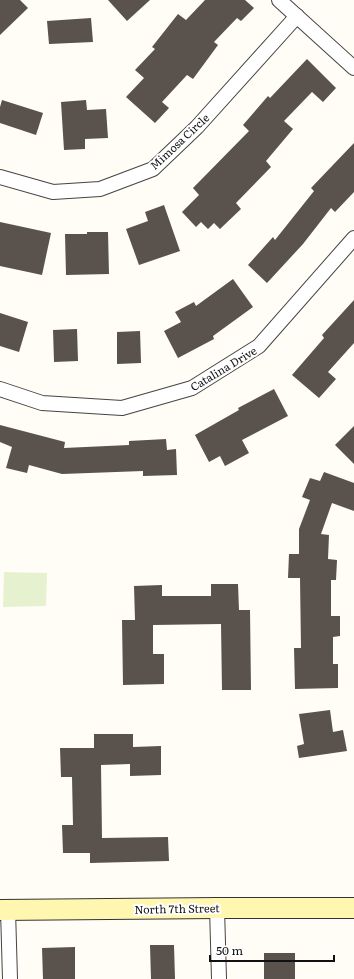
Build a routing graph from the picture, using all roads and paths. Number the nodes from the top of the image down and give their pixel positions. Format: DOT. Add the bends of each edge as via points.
graph roads {
  1 [pos="279,0"];
  2 [pos="296,16"];
  3 [pos="354,68"];
  4 [pos="0,177"];
  5 [pos="354,238"];
  6 [pos="0,389"];
  7 [pos="217,908"];
  8 [pos="354,908"];
  9 [pos="4,910"];
  10 [pos="10,979"];
  11 [pos="219,979"];
  1 -- 2 [label="street"];
  2 -- 3 [label="street"];
  2 -- 4 [label="street, Mimosa Circle" via="197,127 153,169 100,189 53,192"];
  5 -- 6 [label="street, Catalina Drive" via="259,346 192,388 122,408 42,403"];
  7 -- 8 [label="main road, North 7th Street"];
  7 -- 9 [label="main road, North 7th Street"];
  7 -- 11 [label="street"];
  9 -- 10 [label="street"];
}
